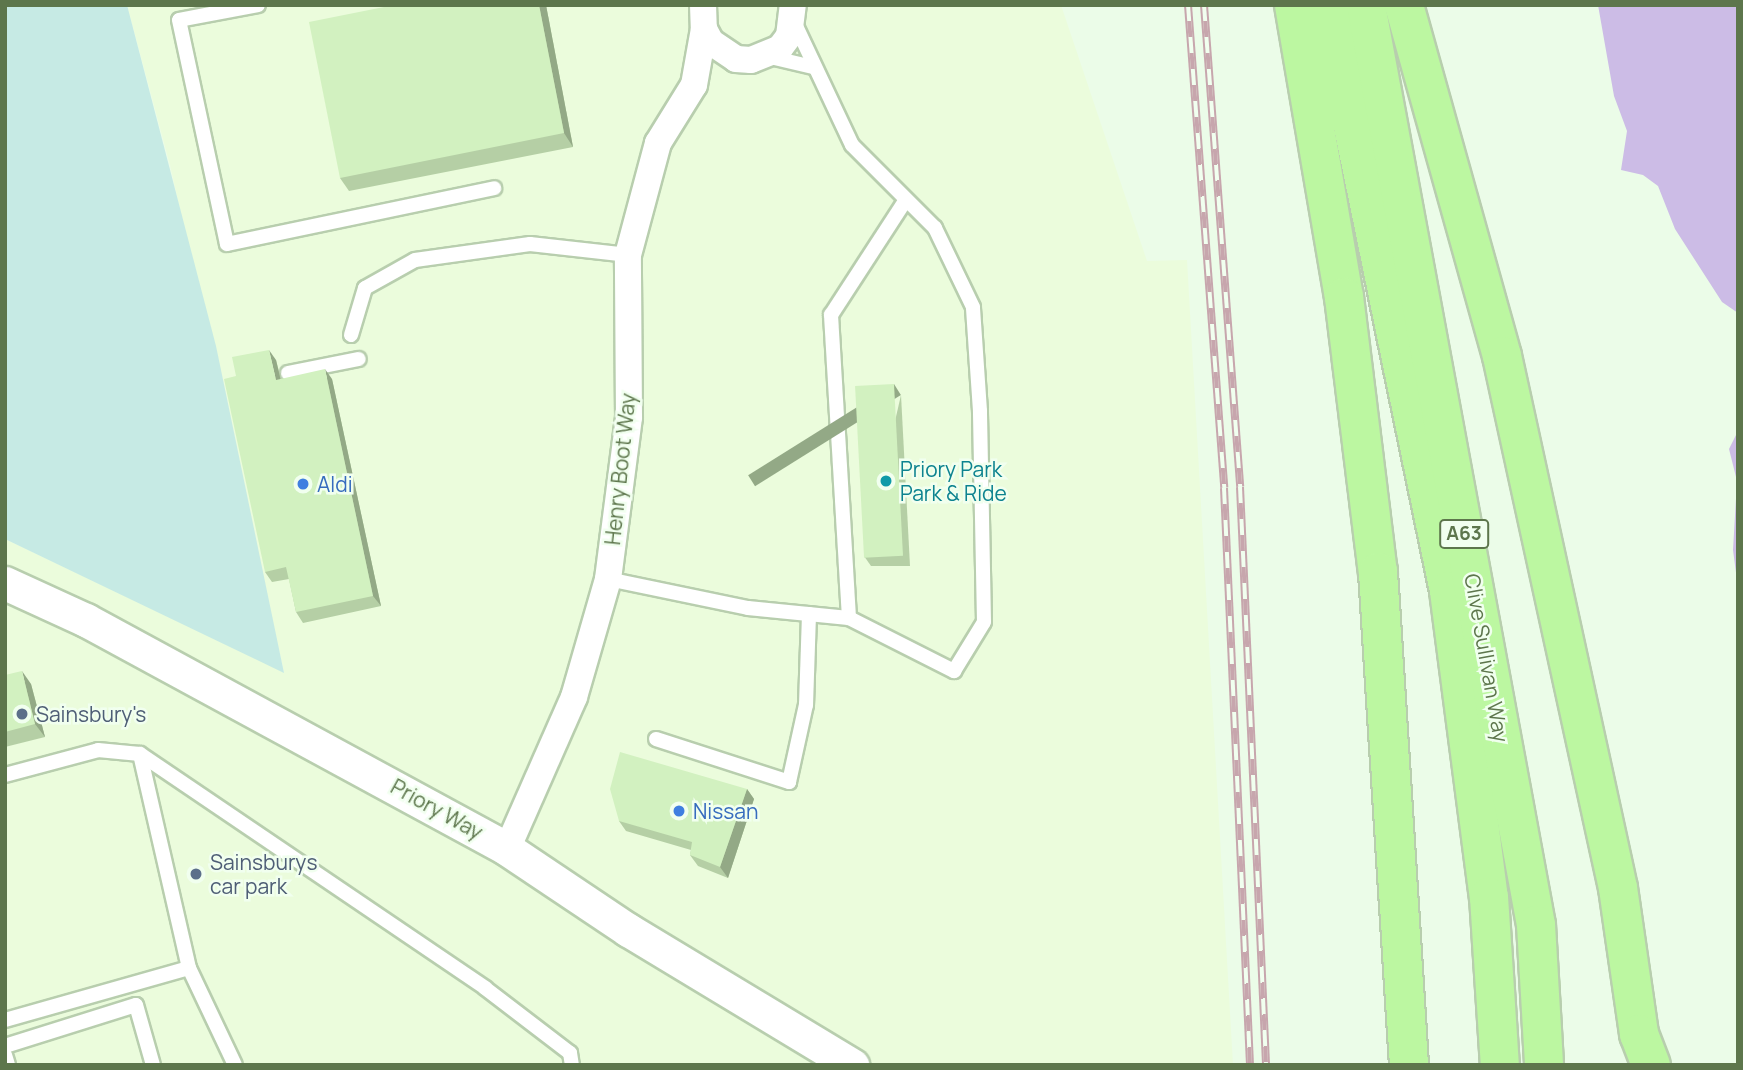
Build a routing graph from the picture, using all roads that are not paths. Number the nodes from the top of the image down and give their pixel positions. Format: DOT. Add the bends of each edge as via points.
graph roads {
  1 [pos="258,5"];
  2 [pos="1294,5"];
  3 [pos="1328,5"];
  4 [pos="1366,5"];
  5 [pos="1404,5"];
  6 [pos="702,13"];
  7 [pos="793,13"];
  8 [pos="759,58"];
  9 [pos="813,67"];
  10 [pos="694,85"];
  11 [pos="494,188"];
  12 [pos="905,201"];
  13 [pos="628,255"];
  14 [pos="351,335"];
  15 [pos="359,359"];
  16 [pos="288,373"];
  17 [pos="608,579"];
  18 [pos="5,583"];
  19 [pos="809,614"];
  20 [pos="849,618"];
  21 [pos="656,738"];
  22 [pos="140,754"];
  23 [pos="5,775"];
  24 [pos="507,849"];
  25 [pos="189,968"];
  26 [pos="5,1020"];
  27 [pos="5,1046"];
  28 [pos="5,1055"];
  29 [pos="847,1063"];
  30 [pos="8,1065"];
  31 [pos="153,1065"];
  32 [pos="235,1065"];
  33 [pos="572,1065"];
  34 [pos="1409,1065"];
  35 [pos="1500,1065"];
  36 [pos="1544,1065"];
  37 [pos="1651,1065"];
  1 -- 11 [label="lane" via="179,20 227,244"];
  2 -- 34 [label="highway" via="1344,297 1378,572"];
  3 -- 35 [label="highway, Clive Sullivan Way / A63" via="1449,591 1489,897"];
  4 -- 36 [label="highway, Clive Sullivan Way / A63" via="1536,925"];
  5 -- 37 [label="highway" via="1502,356 1618,888 1639,1034"];
  6 -- 8 [label="street" via="722,52"];
  6 -- 10 [label="street"];
  7 -- 8 [label="street" via="789,36"];
  7 -- 9 [label="lane"];
  8 -- 9 [label="lane"];
  8 -- 10 [label="street"];
  9 -- 12 [label="lane" via="831,93 852,145"];
  10 -- 13 [label="street, Henry Boot Way" via="658,143"];
  12 -- 20 [label="lane" via="831,315"];
  12 -- 20 [label="lane" via="934,228 973,307 984,622 954,671"];
  13 -- 14 [label="lane" via="530,244 415,260 365,288"];
  13 -- 17 [label="street, Henry Boot Way" via="629,417"];
  15 -- 16 [label="lane"];
  17 -- 19 [label="lane" via="748,608"];
  17 -- 24 [label="street, Henry Boot Way" via="573,697"];
  18 -- 24 [label="street, Priory Way" via="98,627"];
  19 -- 20 [label="lane"];
  19 -- 21 [label="lane" via="806,705 789,782"];
  22 -- 23 [label="lane" via="98,750"];
  22 -- 25 [label="lane"];
  22 -- 33 [label="lane" via="485,988 570,1053"];
  24 -- 29 [label="street, Priory Way" via="628,930"];
  25 -- 26 [label="lane"];
  25 -- 32 [label="lane"];
  27 -- 31 [label="lane" via="136,1005"];
  28 -- 30 [label="lane"];
}
